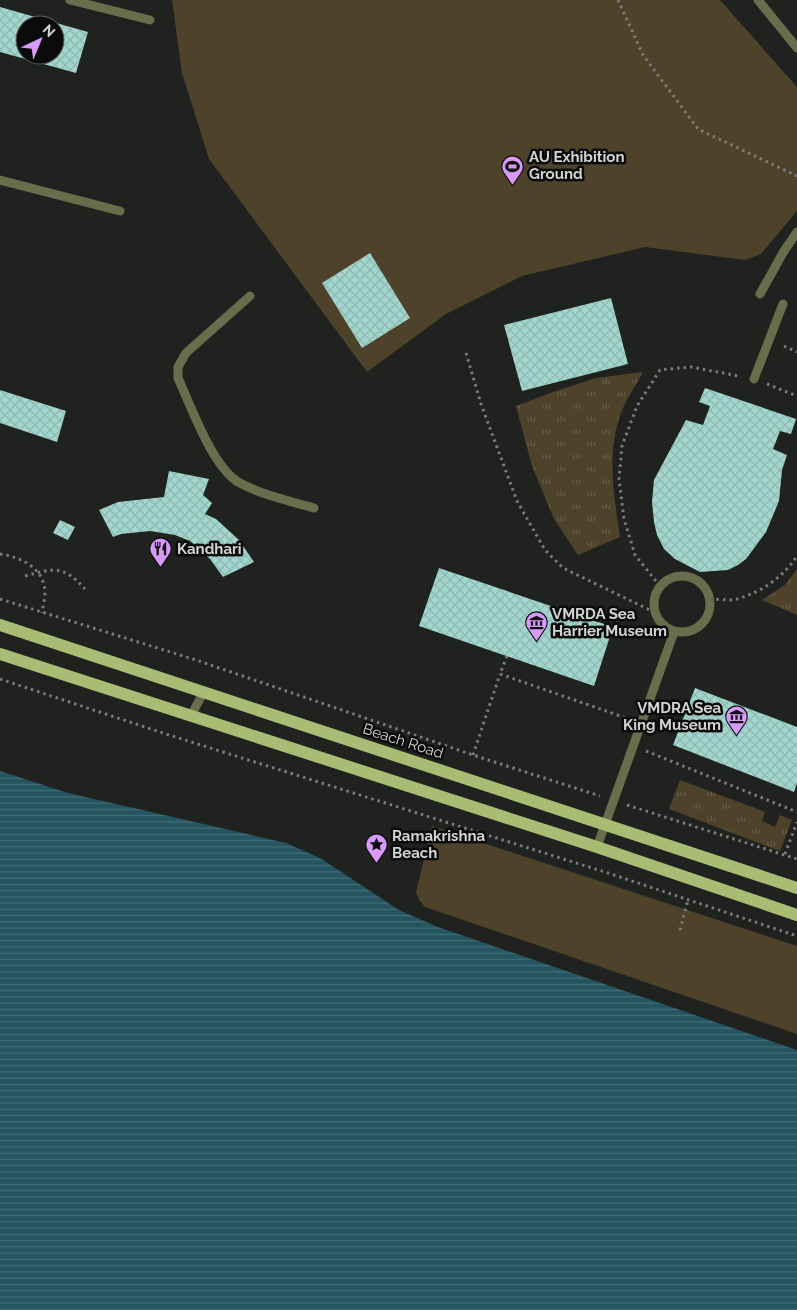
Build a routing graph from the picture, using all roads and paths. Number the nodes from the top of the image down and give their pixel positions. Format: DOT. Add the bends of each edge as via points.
graph roads {
  1 [pos="70,0"];
  2 [pos="618,0"];
  3 [pos="758,0"];
  4 [pos="150,20"];
  5 [pos="797,48"];
  6 [pos="797,176"];
  7 [pos="0,180"];
  8 [pos="120,211"];
  9 [pos="797,232"];
  10 [pos="760,294"];
  11 [pos="250,296"];
  12 [pos="783,304"];
  13 [pos="784,346"];
  14 [pos="797,352"];
  15 [pos="466,353"];
  16 [pos="754,379"];
  17 [pos="797,396"];
  18 [pos="314,508"];
  19 [pos="0,554"];
  20 [pos="797,556"];
  21 [pos="37,573"];
  22 [pos="25,576"];
  23 [pos="660,586"];
  24 [pos="85,589"];
  25 [pos="0,599"];
  26 [pos="710,599"];
  27 [pos="654,612"];
  28 [pos="42,613"];
  29 [pos="0,625"];
  30 [pos="674,632"];
  31 [pos="0,654"];
  32 [pos="507,656"];
  33 [pos="500,674"];
  34 [pos="0,679"];
  35 [pos="203,693"];
  36 [pos="191,716"];
  37 [pos="642,724"];
  38 [pos="633,747"];
  39 [pos="473,755"];
  40 [pos="614,800"];
  41 [pos="797,812"];
  42 [pos="797,822"];
  43 [pos="606,825"];
  44 [pos="597,847"];
  45 [pos="785,854"];
  46 [pos="797,858"];
  47 [pos="797,888"];
  48 [pos="688,900"];
  49 [pos="797,915"];
  50 [pos="680,930"];
  51 [pos="797,936"];
  1 -- 4 [label="lane"];
  2 -- 6 [label="path" via="643,56 698,129"];
  3 -- 5 [label="lane"];
  7 -- 8 [label="lane"];
  9 -- 10 [label="lane"];
  11 -- 18 [label="lane" via="186,353 178,367 178,378 215,457 228,474 240,483"];
  12 -- 16 [label="lane"];
  13 -- 14 [label="path"];
  15 -- 27 [label="path" via="480,404 517,501 545,550 563,568"];
  16 -- 17 [label="path"];
  16 -- 23 [label="path" via="691,367 660,370 637,406 622,446 618,478 624,519 635,555"];
  19 -- 21 [label="path" via="14,556"];
  20 -- 26 [label="path" via="789,568 764,588 736,599"];
  21 -- 22 [label="path"];
  21 -- 24 [label="path" via="58,569 70,574"];
  21 -- 28 [label="path" via="45,591"];
  23 -- 26 [label="lane" via="675,577 693,578 707,590"];
  23 -- 27 [label="lane" via="653,603"];
  25 -- 28 [label="path"];
  26 -- 30 [label="lane" via="707,618 701,625 693,631"];
  27 -- 30 [label="lane" via="666,628"];
  28 -- 39 [label="path" via="218,667"];
  29 -- 35 [label="main road, Beach Road"];
  30 -- 37 [label="lane"];
  31 -- 36 [label="main road"];
  32 -- 33 [label="path"];
  33 -- 37 [label="path"];
  33 -- 39 [label="path"];
  34 -- 48 [label="path"];
  35 -- 36 [label="lane"];
  35 -- 43 [label="main road, Beach Road"];
  36 -- 44 [label="main road"];
  37 -- 38 [label="lane"];
  38 -- 40 [label="lane"];
  38 -- 41 [label="path"];
  39 -- 40 [label="path"];
  40 -- 43 [label="lane"];
  40 -- 45 [label="path"];
  42 -- 45 [label="path"];
  43 -- 44 [label="lane"];
  43 -- 47 [label="main road, Beach Road"];
  44 -- 49 [label="main road"];
  45 -- 46 [label="path"];
  48 -- 50 [label="path"];
  48 -- 51 [label="path"];
}
